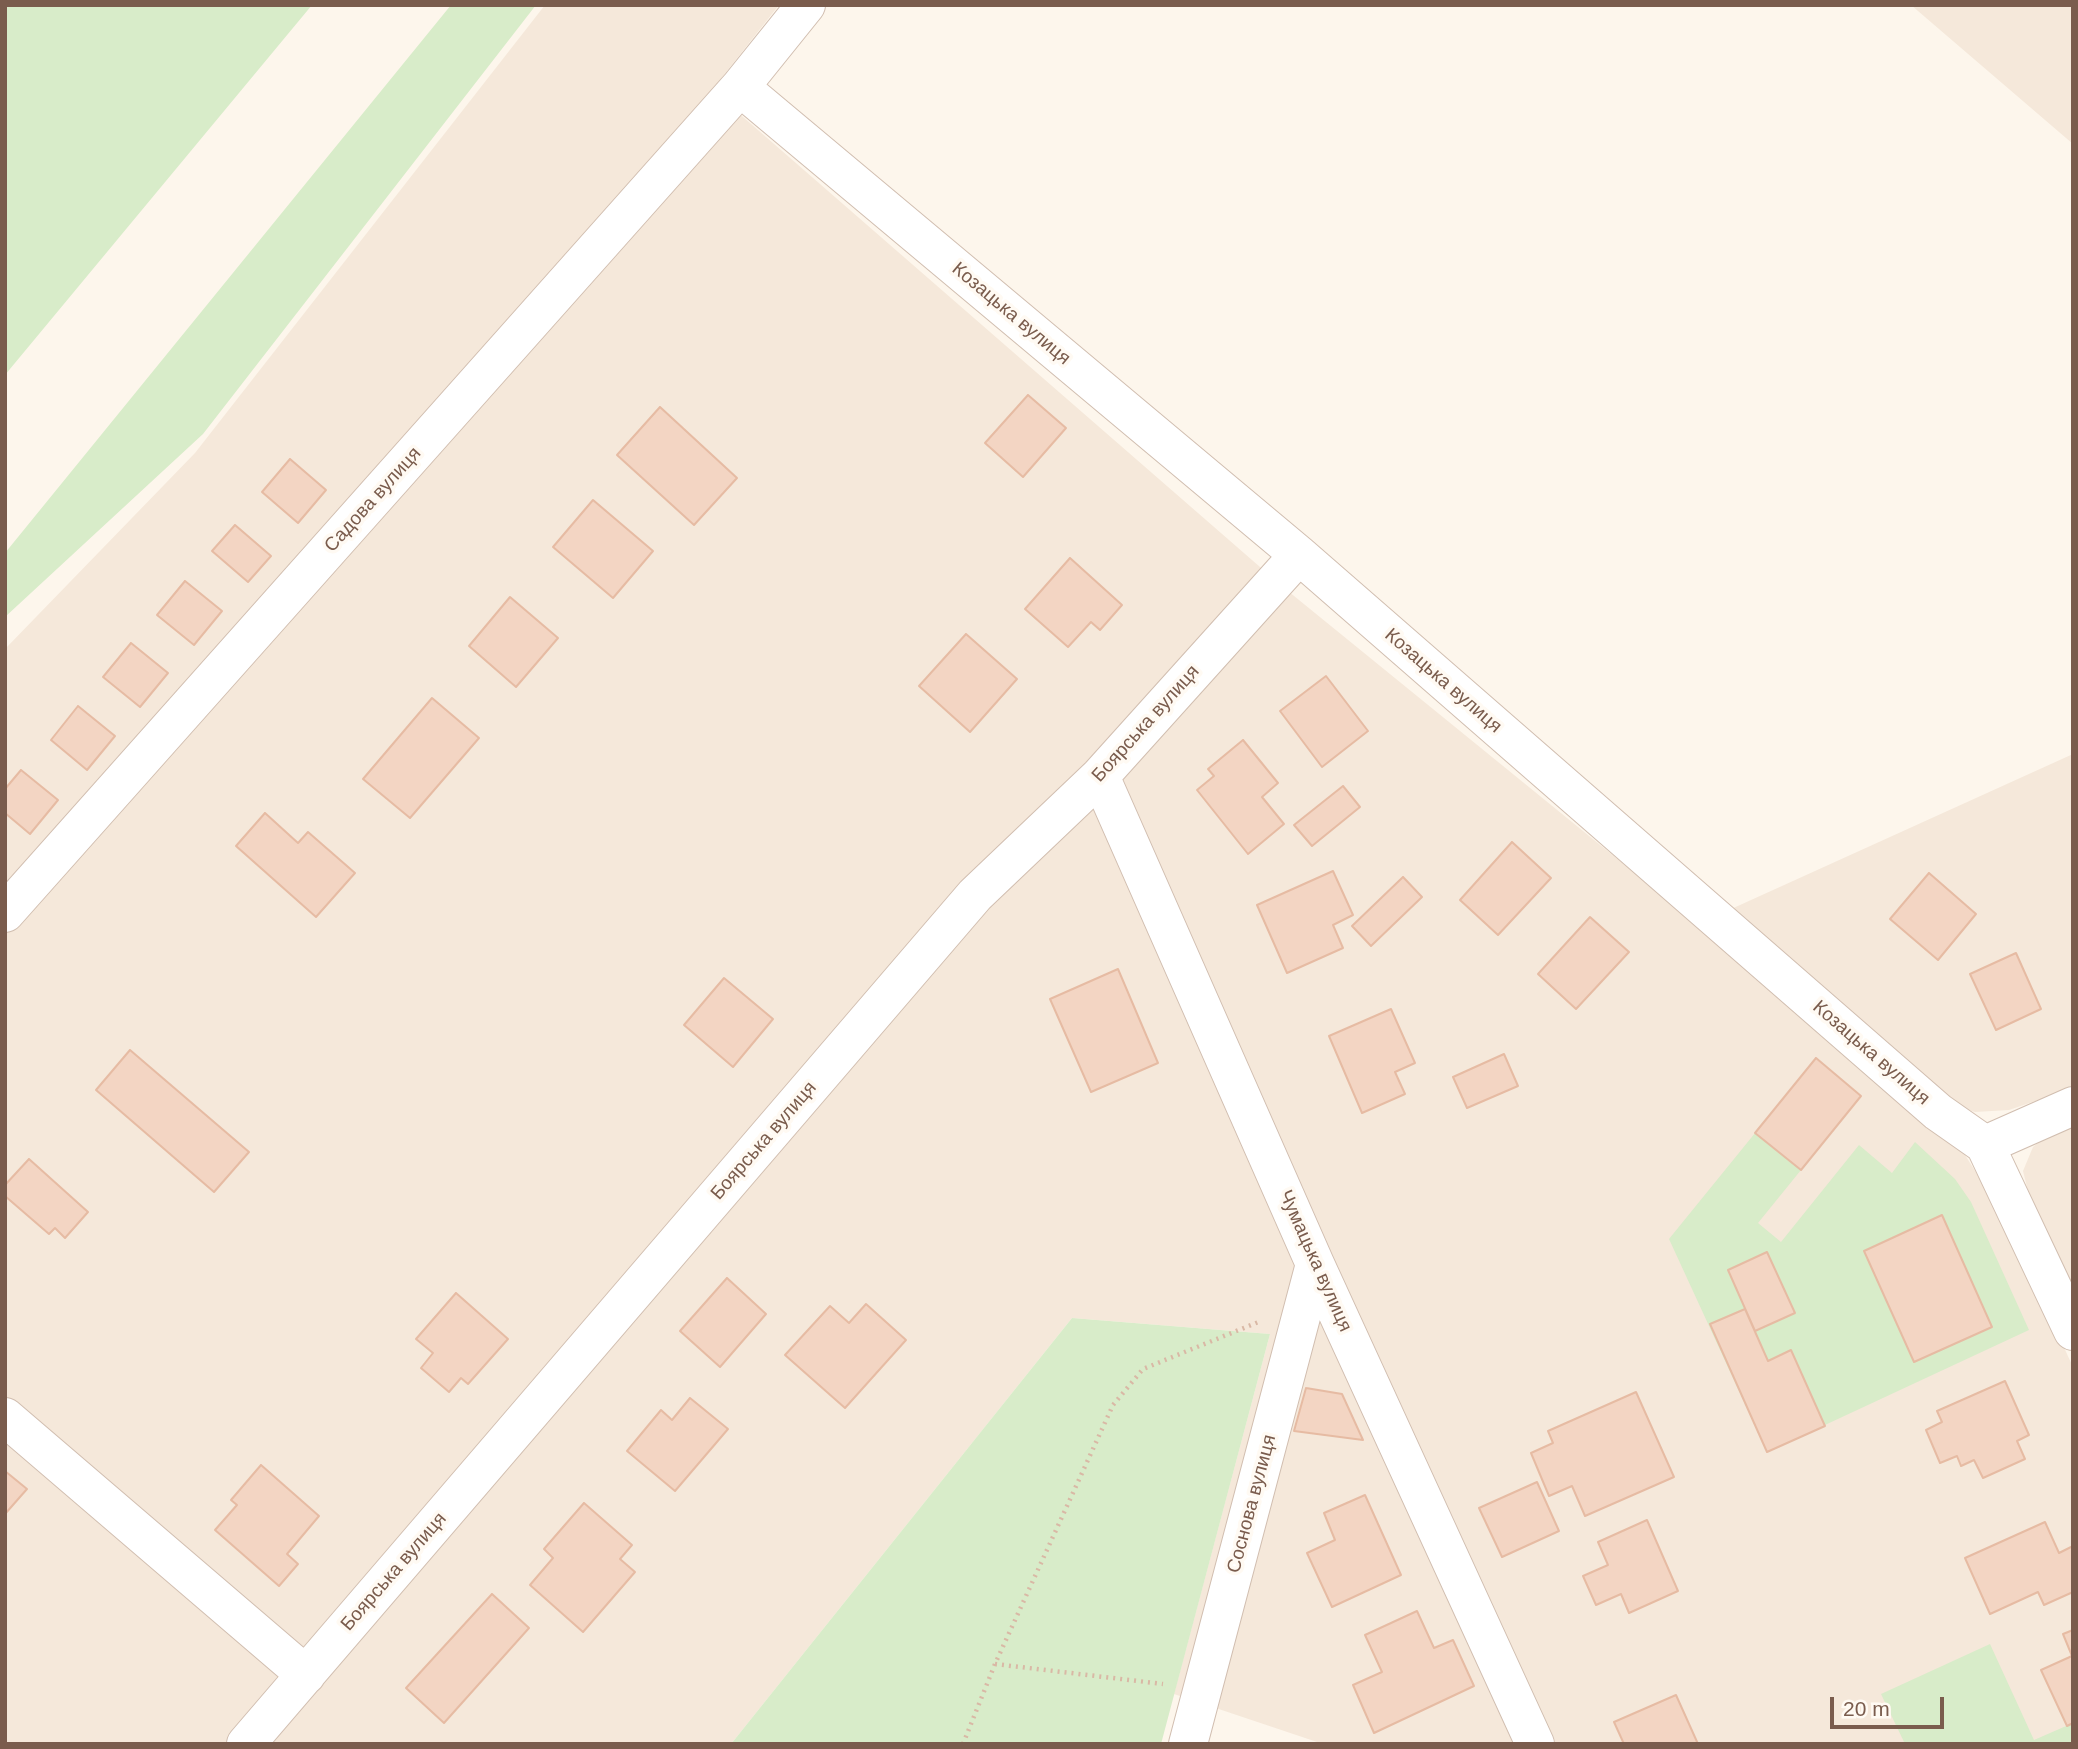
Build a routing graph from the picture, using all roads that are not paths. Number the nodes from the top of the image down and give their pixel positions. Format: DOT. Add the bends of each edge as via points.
graph roads {
  1 [pos="806,5"];
  2 [pos="740,87"];
  3 [pos="1299,555"];
  4 [pos="1100,776"];
  5 [pos="5,913"];
  6 [pos="2073,1106"];
  7 [pos="1985,1145"];
  8 [pos="1315,1264"];
  9 [pos="2073,1331"];
  10 [pos="5,1417"];
  11 [pos="306,1675"];
  12 [pos="246,1744"];
  13 [pos="1188,1744"];
  14 [pos="1535,1744"];
  1 -- 2 [label="street, Садова вулиця"];
  2 -- 3 [label="street, Козацька вулиця"];
  2 -- 5 [label="street, Садова вулиця"];
  3 -- 4 [label="street, Боярська вулиця"];
  3 -- 7 [label="street, Козацька вулиця" via="1938,1112"];
  4 -- 8 [label="street, Чумацька вулиця"];
  4 -- 11 [label="street, Боярська вулиця" via="975,895"];
  6 -- 7 [label="street"];
  7 -- 9 [label="street, Козацька вулиця"];
  8 -- 13 [label="street, Соснова вулиця"];
  8 -- 14 [label="street, Чумацька вулиця"];
  10 -- 11 [label="street"];
  11 -- 12 [label="street, Боярська вулиця"];
}
